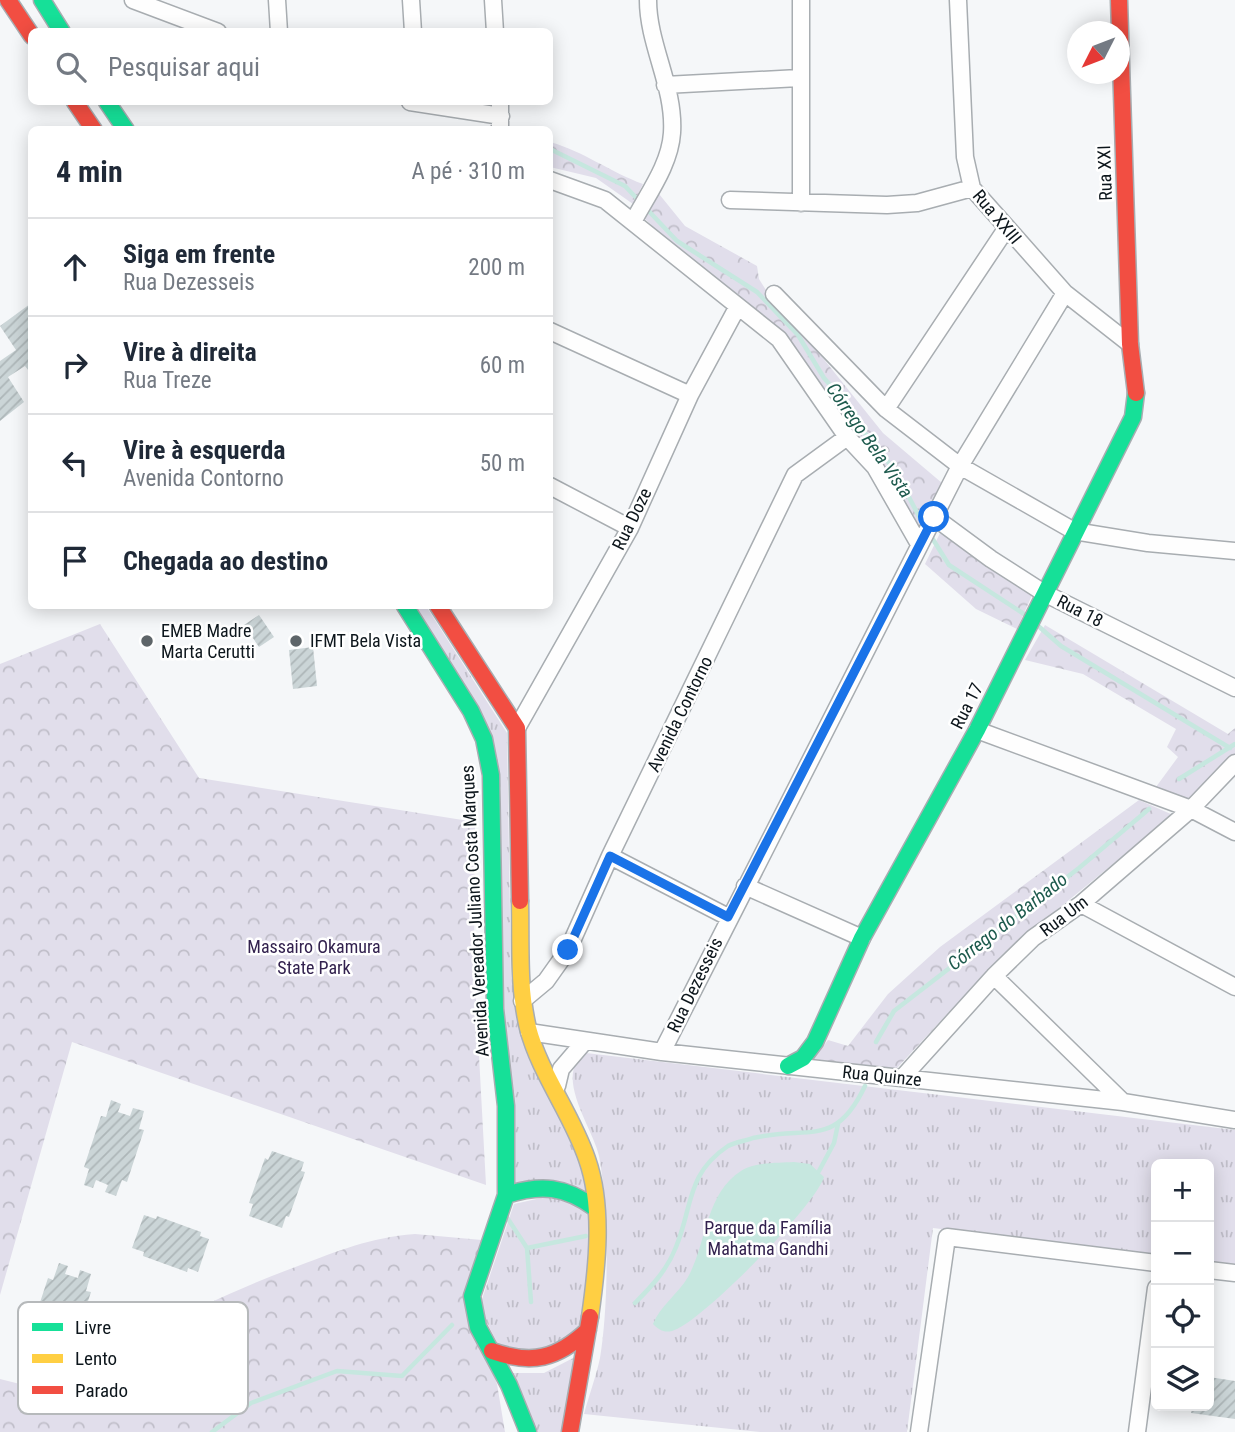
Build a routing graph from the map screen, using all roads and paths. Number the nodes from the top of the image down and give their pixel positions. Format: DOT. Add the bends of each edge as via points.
graph roads {
  1 [pos="8,0"];
  2 [pos="42,0"];
  3 [pos="277,0"];
  4 [pos="411,0"];
  5 [pos="493,0"];
  6 [pos="648,0"];
  7 [pos="801,0"];
  8 [pos="958,0"];
  9 [pos="1118,0"];
  10 [pos="139,1"];
  11 [pos="60,28"];
  12 [pos="208,28"];
  13 [pos="279,28"];
  14 [pos="413,28"];
  15 [pos="495,28"];
  16 [pos="28,30"];
  17 [pos="799,78"];
  18 [pos="665,85"];
  19 [pos="77,105"];
  20 [pos="109,105"];
  21 [pos="427,105"];
  22 [pos="500,118"];
  23 [pos="91,126"];
  24 [pos="122,126"];
  25 [pos="553,181"];
  26 [pos="972,188"];
  27 [pos="730,200"];
  28 [pos="801,203"];
  29 [pos="635,218"];
  30 [pos="1006,229"];
  31 [pos="1065,293"];
  32 [pos="774,294"];
  33 [pos="738,306"];
  34 [pos="553,332"];
  35 [pos="1130,344"];
  36 [pos="690,395"];
  37 [pos="886,409"];
  38 [pos="847,437"];
  39 [pos="960,466"];
  40 [pos="553,488"];
  41 [pos="933,519"];
  42 [pos="630,528"];
  43 [pos="1074,531"];
  44 [pos="920,542"];
  45 [pos="1235,551"];
  46 [pos="1044,593"];
  47 [pos="407,609"];
  48 [pos="440,609"];
  49 [pos="1235,688"];
  50 [pos="517,728"];
  51 [pos="977,730"];
  52 [pos="1235,764"];
  53 [pos="1191,810"];
  54 [pos="1235,832"];
  55 [pos="610,856"];
  56 [pos="745,886"];
  57 [pos="1081,904"];
  58 [pos="728,917"];
  59 [pos="862,938"];
  60 [pos="994,976"];
  61 [pos="1235,987"];
  62 [pos="522,1001"];
  63 [pos="529,1031"];
  64 [pos="585,1041"];
  65 [pos="662,1052"];
  66 [pos="788,1066"];
  67 [pos="902,1078"];
  68 [pos="556,1086"];
  69 [pos="1123,1102"];
  70 [pos="1235,1120"];
  71 [pos="506,1195"];
  72 [pos="595,1208"];
  73 [pos="1151,1262"];
  74 [pos="1214,1271"];
  75 [pos="1235,1273"];
  76 [pos="1151,1328"];
  77 [pos="588,1330"];
  78 [pos="492,1351"];
  79 [pos="527,1432"];
  80 [pos="570,1432"];
  81 [pos="919,1432"];
  82 [pos="1138,1432"];
  1 -- 16 [label="main road"];
  2 -- 11 [label="main road"];
  3 -- 13 [label="street"];
  4 -- 14 [label="street"];
  5 -- 15 [label="street"];
  6 -- 18 [label="street" via="648,23"];
  7 -- 17 [label="street"];
  8 -- 26 [label="street, Rua XXIII" via="965,157"];
  9 -- 35 [label="main road, Rua XXI"];
  10 -- 12 [label="street"];
  17 -- 18 [label="street"];
  17 -- 28 [label="street"];
  18 -- 29 [label="street" via="672,134 664,164"];
  19 -- 23 [label="main road"];
  20 -- 24 [label="main road"];
  21 -- 22 [label="street"];
  25 -- 29 [label="street" via="605,200"];
  26 -- 28 [label="street" via="887,205"];
  26 -- 30 [label="street, Rua XXIII"];
  27 -- 28 [label="street"];
  29 -- 33 [label="street"];
  30 -- 31 [label="street, Rua XXIII"];
  30 -- 37 [label="street"];
  31 -- 35 [label="street, Rua XXIII"];
  31 -- 39 [label="street, Rua Dezesseis"];
  32 -- 37 [label="street"];
  33 -- 36 [label="street, Rua Doze"];
  33 -- 38 [label="street" via="779,339"];
  34 -- 36 [label="street"];
  35 -- 43 [label="main road, Rua 17" via="1136,390 1133,417"];
  36 -- 42 [label="street, Rua Doze"];
  37 -- 39 [label="street"];
  38 -- 44 [label="street" via="874,467"];
  38 -- 55 [label="street, Avenida Contorno" via="805,465 792,481"];
  39 -- 41 [label="street, Rua Dezesseis"];
  39 -- 43 [label="street"];
  40 -- 42 [label="street"];
  41 -- 44 [label="street, Rua Dezesseis"];
  41 -- 46 [label="street, Rua 18"];
  42 -- 50 [label="street, Rua Doze"];
  43 -- 45 [label="street"];
  43 -- 46 [label="main road, Rua 17"];
  44 -- 56 [label="street, Rua Dezesseis"];
  46 -- 49 [label="street, Rua 18"];
  46 -- 51 [label="main road, Rua 17"];
  47 -- 71 [label="main road, Avenida Vereador Juliano Costa Marques" via="471,711 484,739 491,775 495,1009 506,1106"];
  48 -- 50 [label="main road"];
  50 -- 62 [label="main road"];
  51 -- 53 [label="street"];
  51 -- 59 [label="main road, Rua 17"];
  52 -- 53 [label="street, Rua Um"];
  53 -- 54 [label="street"];
  53 -- 57 [label="street, Rua Um"];
  55 -- 58 [label="street"];
  55 -- 62 [label="street, Avenida Contorno" via="568,950 546,981"];
  56 -- 58 [label="street, Rua Dezesseis"];
  56 -- 59 [label="street"];
  57 -- 60 [label="street, Rua Um" via="1033,938"];
  57 -- 61 [label="street"];
  58 -- 65 [label="street, Rua Dezesseis"];
  59 -- 66 [label="main road, Rua 17" via="815,1042 803,1058"];
  60 -- 67 [label="street, Rua Um"];
  60 -- 69 [label="street"];
  62 -- 63 [label="main road"];
  63 -- 64 [label="street, Rua Quinze"];
  63 -- 68 [label="main road"];
  64 -- 65 [label="street, Rua Quinze"];
  64 -- 68 [label="street" via="561,1069"];
  65 -- 66 [label="street, Rua Quinze"];
  66 -- 67 [label="street, Rua Quinze"];
  67 -- 69 [label="street, Rua Quinze"];
  68 -- 72 [label="main road" via="588,1160"];
  69 -- 70 [label="street, Rua Quinze"];
  71 -- 72 [label="main road" via="534,1186 555,1186 576,1193"];
  71 -- 78 [label="main road" via="471,1296 478,1327"];
  72 -- 77 [label="main road"];
  73 -- 81 [label="street" via="947,1237"];
  74 -- 75 [label="street"];
  76 -- 82 [label="street"];
  77 -- 78 [label="main road" via="569,1350 544,1361 517,1361"];
  77 -- 80 [label="main road"];
  78 -- 79 [label="main road"];
}
